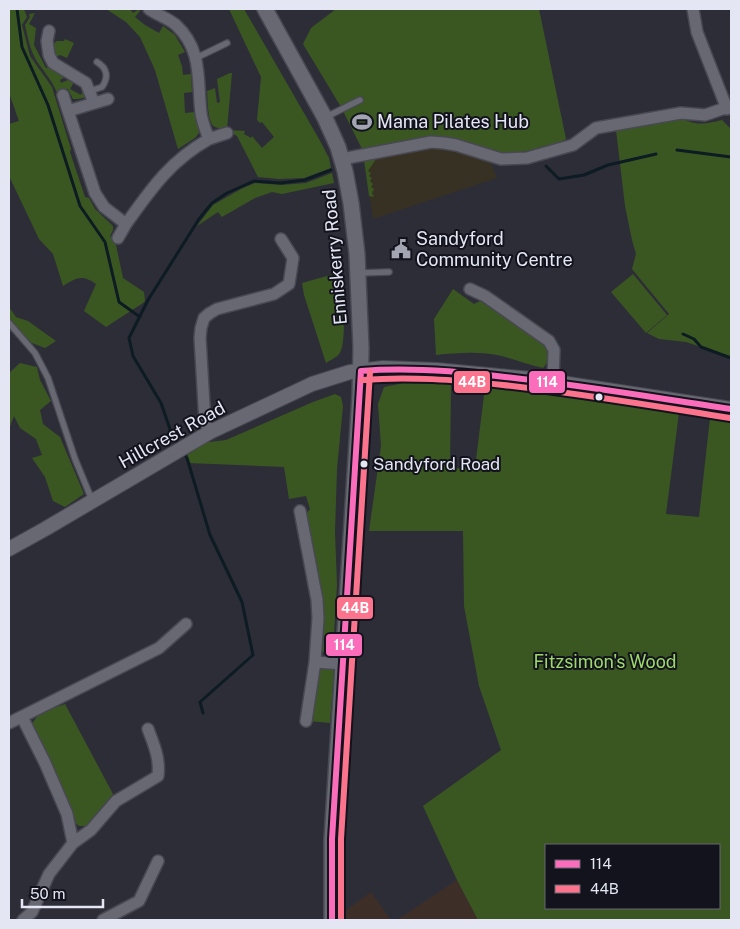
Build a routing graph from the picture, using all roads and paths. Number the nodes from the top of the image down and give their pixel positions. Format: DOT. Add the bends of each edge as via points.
graph roads {
  1 [pos="149,9"];
  2 [pos="265,9"];
  3 [pos="693,9"];
  4 [pos="49,31"];
  5 [pos="227,43"];
  6 [pos="196,58"];
  7 [pos="97,62"];
  8 [pos="90,91"];
  9 [pos="63,95"];
  10 [pos="108,99"];
  11 [pos="360,100"];
  12 [pos="94,103"];
  13 [pos="730,110"];
  14 [pos="68,111"];
  15 [pos="325,118"];
  16 [pos="227,133"];
  17 [pos="209,139"];
  18 [pos="342,159"];
  19 [pos="126,224"];
  20 [pos="118,238"];
  21 [pos="281,239"];
  22 [pos="389,272"];
  23 [pos="358,274"];
  24 [pos="470,289"];
  25 [pos="9,322"];
  26 [pos="361,371"];
  27 [pos="553,382"];
  28 [pos="731,409"];
  29 [pos="210,432"];
  30 [pos="93,502"];
  31 [pos="300,511"];
  32 [pos="9,549"];
  33 [pos="186,624"];
  34 [pos="315,662"];
  35 [pos="344,664"];
  36 [pos="22,717"];
  37 [pos="306,720"];
  38 [pos="9,723"];
  39 [pos="148,729"];
  40 [pos="73,843"];
  41 [pos="158,861"];
  42 [pos="35,916"];
  43 [pos="22,920"];
  44 [pos="103,920"];
  45 [pos="332,920"];
  1 -- 6 [label="street" via="175,25 190,43"];
  2 -- 15 [label="main road, Enniskerry Road"];
  3 -- 13 [label="street" via="696,32"];
  4 -- 8 [label="street" via="47,41 53,63 86,82"];
  5 -- 6 [label="lane"];
  6 -- 17 [label="street" via="201,112"];
  7 -- 8 [label="lane" via="105,68 106,82"];
  8 -- 12 [label="street"];
  9 -- 14 [label="street"];
  10 -- 12 [label="street"];
  11 -- 15 [label="lane"];
  12 -- 14 [label="street"];
  13 -- 18 [label="street" via="705,115 681,113 596,128 573,145 527,158 501,158 431,142"];
  14 -- 19 [label="street" via="95,193 104,207"];
  15 -- 18 [label="main road, Enniskerry Road"];
  16 -- 17 [label="street"];
  17 -- 19 [label="street" via="170,167"];
  18 -- 23 [label="main road, Enniskerry Road" via="351,203"];
  19 -- 20 [label="street"];
  21 -- 29 [label="street" via="293,258 289,284 274,294 217,309 204,318 200,338 205,422"];
  22 -- 23 [label="lane"];
  23 -- 26 [label="main road, Enniskerry Road"];
  24 -- 27 [label="street" via="549,341 554,350"];
  25 -- 30 [label="lane" via="35,352 48,378"];
  26 -- 27 [label="street, Hillcrest Road" via="383,368 437,370"];
  26 -- 29 [label="street, Hillcrest Road" via="312,384"];
  26 -- 35 [label="main road"];
  27 -- 28 [label="street, Hillcrest Road"];
  29 -- 30 [label="street, Hillcrest Road"];
  30 -- 32 [label="street, Hillcrest Road"];
  31 -- 34 [label="street" via="317,600"];
  33 -- 36 [label="street" via="159,648"];
  34 -- 35 [label="street"];
  34 -- 37 [label="street"];
  35 -- 45 [label="main road" via="332,839"];
  36 -- 38 [label="street"];
  36 -- 40 [label="street" via="67,814"];
  39 -- 40 [label="street" via="157,753 158,776 116,800 92,830"];
  40 -- 42 [label="street" via="48,874"];
  41 -- 44 [label="street" via="139,900"];
  42 -- 43 [label="street"];
}
